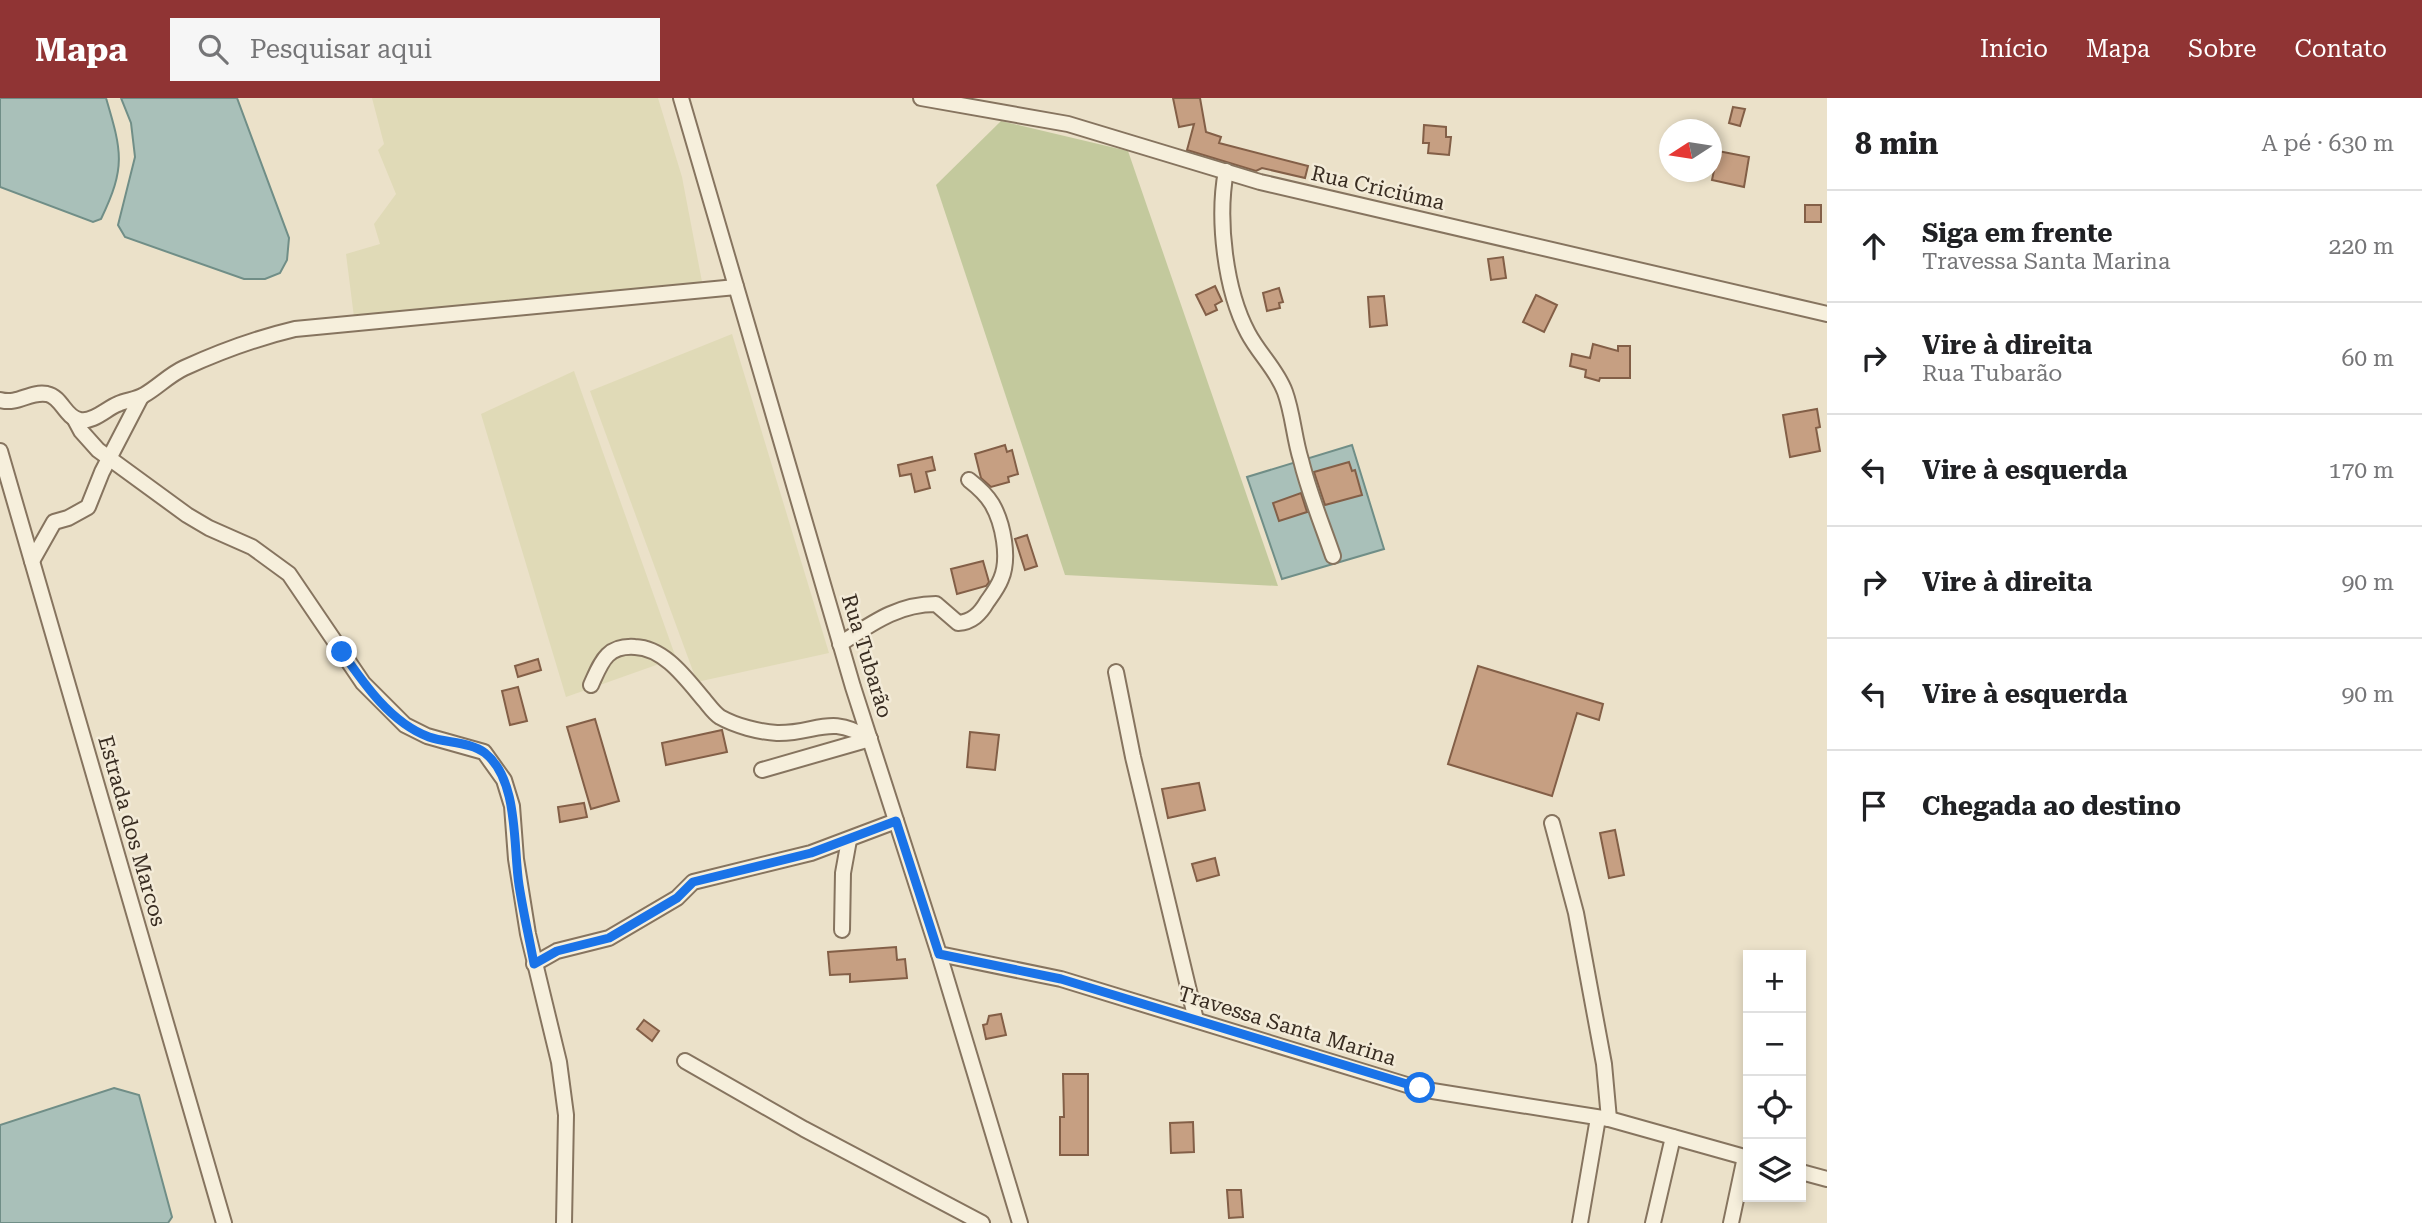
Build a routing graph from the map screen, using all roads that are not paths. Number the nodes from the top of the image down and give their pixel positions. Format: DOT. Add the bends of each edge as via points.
graph roads {
  1 [pos="681,98"];
  2 [pos="921,98"];
  3 [pos="1226,171"];
  4 [pos="736,287"];
  5 [pos="1827,314"];
  6 [pos="141,397"];
  7 [pos="0,400"];
  8 [pos="74,418"];
  9 [pos="0,451"];
  10 [pos="111,458"];
  11 [pos="969,480"];
  12 [pos="1333,556"];
  13 [pos="32,561"];
  14 [pos="840,644"];
  15 [pos="1116,672"];
  16 [pos="591,685"];
  17 [pos="870,739"];
  18 [pos="762,770"];
  19 [pos="896,821"];
  20 [pos="1552,823"];
  21 [pos="849,840"];
  22 [pos="842,930"];
  23 [pos="939,954"];
  24 [pos="534,964"];
  25 [pos="1196,1020"];
  26 [pos="685,1061"];
  27 [pos="1604,1118"];
  28 [pos="1673,1137"];
  29 [pos="1743,1156"];
  30 [pos="1806,1173"];
  31 [pos="1743,1174"];
  32 [pos="1827,1179"];
  33 [pos="224,1223"];
  34 [pos="564,1223"];
  35 [pos="982,1223"];
  36 [pos="1020,1223"];
  37 [pos="1580,1223"];
  38 [pos="1653,1223"];
  39 [pos="1731,1223"];
  1 -- 4 [label="street, Rua Tubarão"];
  2 -- 3 [label="street, Rua Criciúma" via="1068,124"];
  3 -- 5 [label="street, Rua Criciúma"];
  3 -- 12 [label="street" via="1221,195 1223,221 1238,312 1284,388 1301,460"];
  4 -- 6 [label="street" via="295,329 187,367"];
  4 -- 14 [label="street, Rua Tubarão"];
  6 -- 8 [label="street" via="86,420"];
  6 -- 10 [label="street"];
  7 -- 8 [label="street" via="15,402 44,394"];
  8 -- 10 [label="street" via="90,442"];
  9 -- 13 [label="street, Estrada dos Marcos"];
  10 -- 13 [label="street" via="88,507 54,522"];
  10 -- 24 [label="street" via="187,514 252,547 289,574 363,683 405,725 484,752 495,765 512,806"];
  11 -- 14 [label="street" via="993,506 1006,558 1002,576 979,614 958,623 936,604 909,606"];
  13 -- 33 [label="street, Estrada dos Marcos"];
  14 -- 17 [label="street, Rua Tubarão"];
  15 -- 25 [label="street"];
  16 -- 17 [label="street" via="603,657 624,648 646,648 665,659 718,715 733,723 776,733 834,724"];
  17 -- 18 [label="street"];
  17 -- 19 [label="street, Rua Tubarão"];
  19 -- 21 [label="street"];
  19 -- 23 [label="street, Rua Tubarão"];
  20 -- 27 [label="street" via="1576,913 1604,1064"];
  21 -- 22 [label="street" via="844,858"];
  21 -- 24 [label="street" via="693,882 677,898 609,938 557,951"];
  23 -- 25 [label="street, Travessa Santa Marina" via="1061,979"];
  23 -- 36 [label="street, Rua Tubarão"];
  24 -- 34 [label="street" via="559,1062 566,1115"];
  25 -- 27 [label="street, Travessa Santa Marina" via="1420,1088"];
  26 -- 35 [label="street"];
  27 -- 28 [label="street, Travessa Santa Marina"];
  27 -- 37 [label="street"];
  28 -- 29 [label="street, Travessa Santa Marina"];
  28 -- 38 [label="street"];
  30 -- 32 [label="street"];
  31 -- 39 [label="street"];
}
